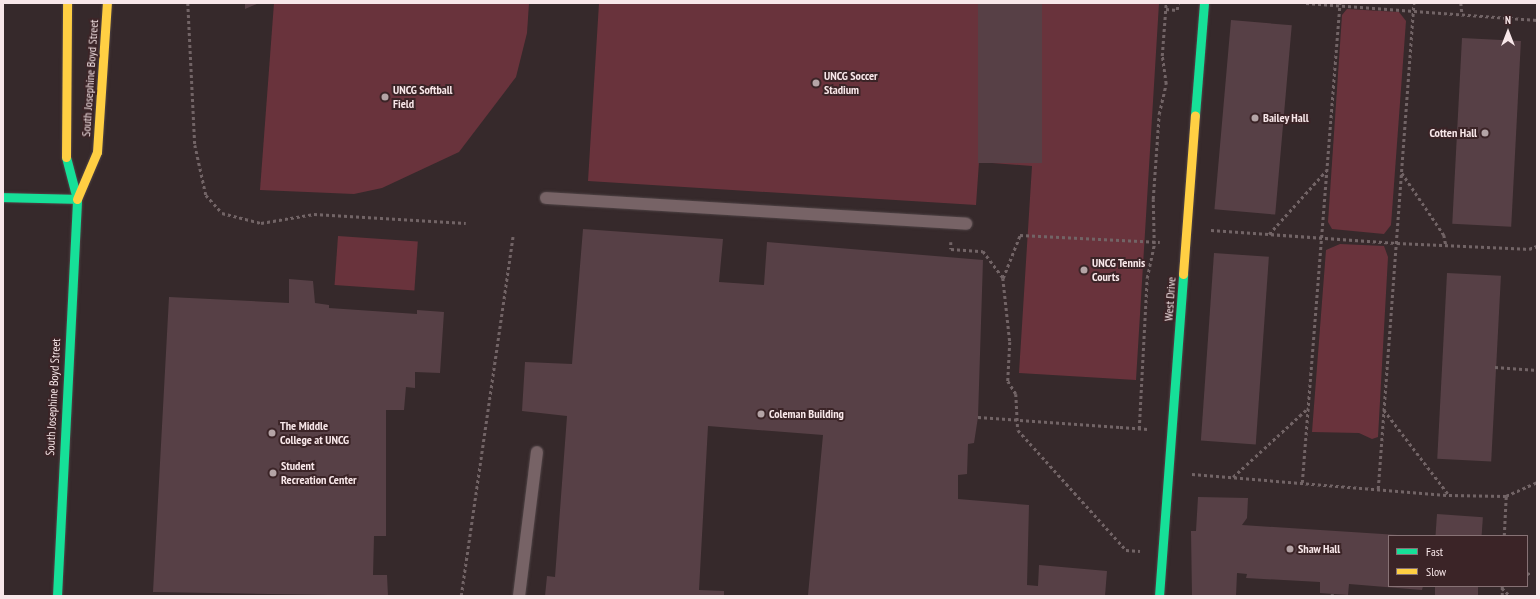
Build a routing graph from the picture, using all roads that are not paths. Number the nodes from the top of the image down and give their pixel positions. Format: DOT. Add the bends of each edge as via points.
graph roads {
  1 [pos="67,3"];
  2 [pos="107,3"];
  3 [pos="1204,3"];
  4 [pos="3,197"];
  5 [pos="546,198"];
  6 [pos="77,199"];
  7 [pos="966,224"];
  8 [pos="537,452"];
  9 [pos="57,596"];
  10 [pos="520,596"];
  11 [pos="1159,596"];
  1 -- 6 [label="main road, South Josephine Boyd Street" via="65,152"];
  2 -- 6 [label="main road, South Josephine Boyd Street" via="97,152"];
  3 -- 11 [label="main road, West Drive"];
  4 -- 6 [label="main road"];
  5 -- 7 [label="lane"];
  6 -- 9 [label="main road, South Josephine Boyd Street"];
  8 -- 10 [label="lane"];
}
